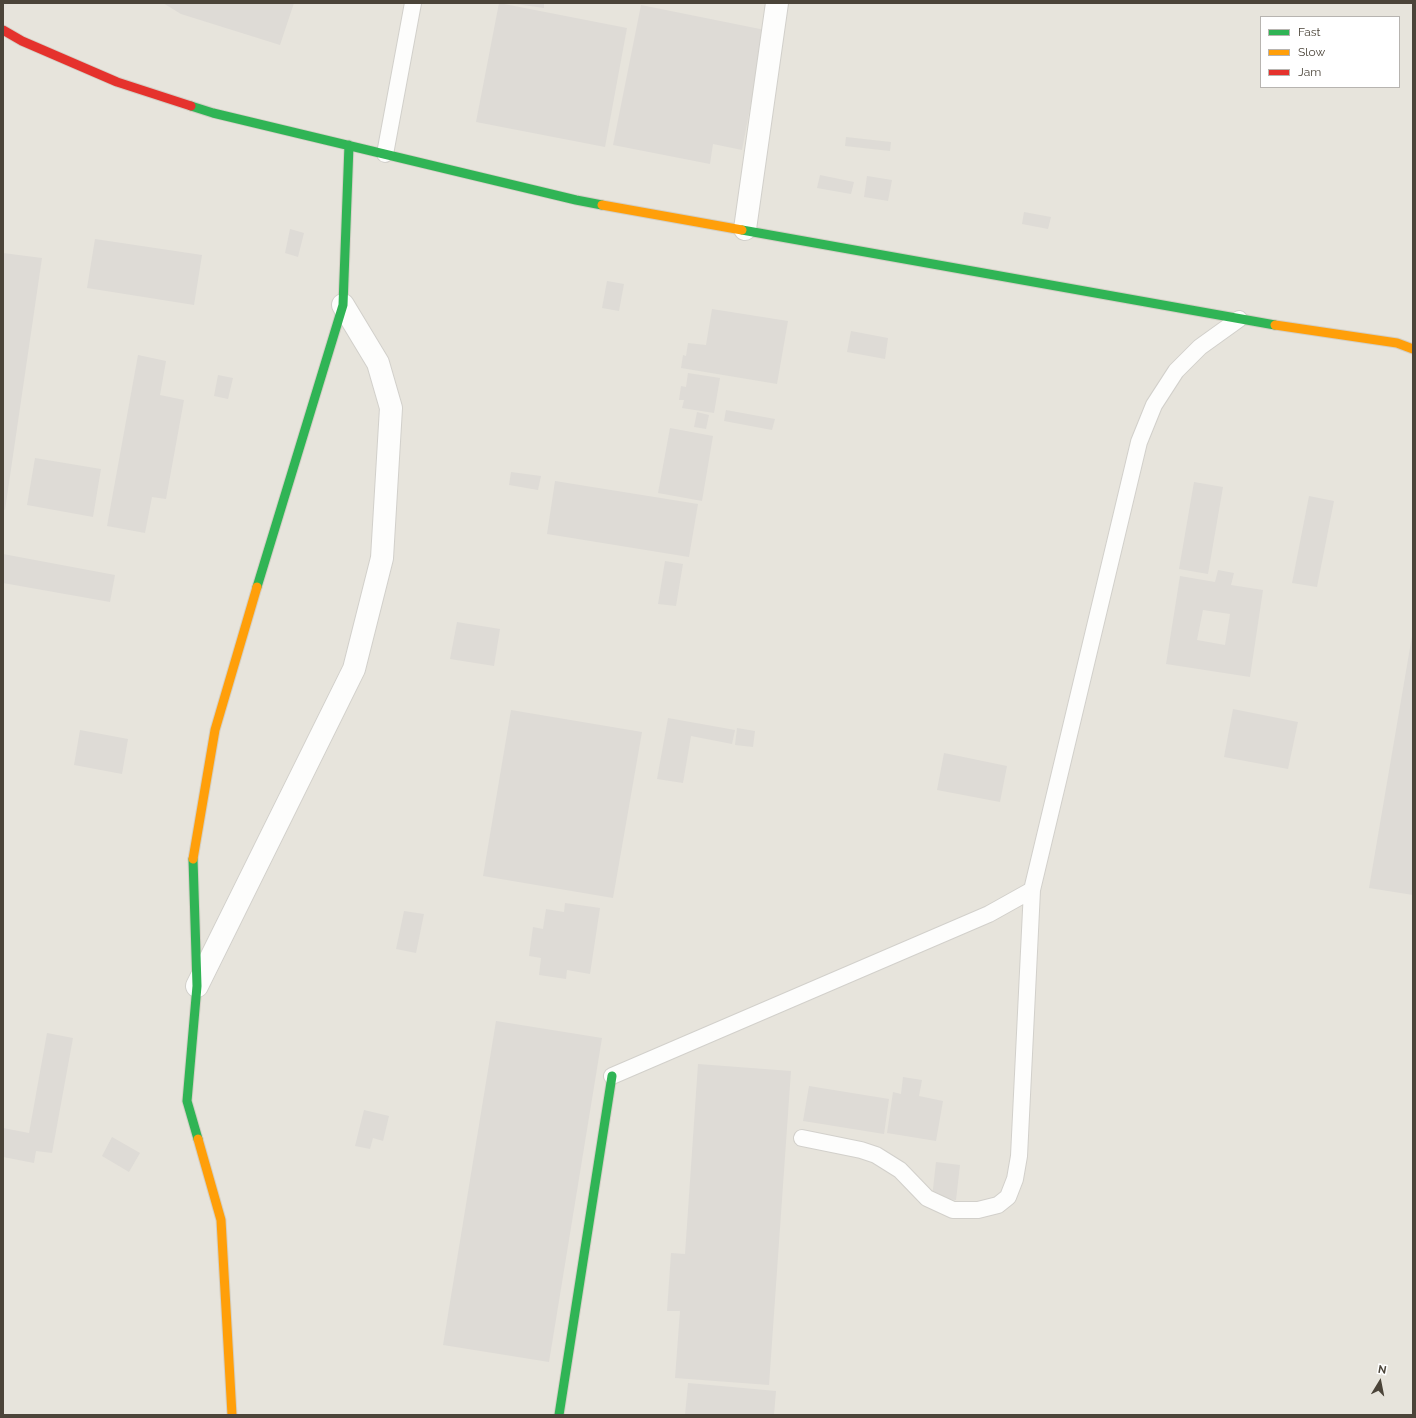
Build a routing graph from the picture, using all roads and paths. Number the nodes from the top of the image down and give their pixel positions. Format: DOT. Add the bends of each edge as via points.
graph roads {
  1 [pos="413,3"];
  2 [pos="777,3"];
  3 [pos="3,30"];
  4 [pos="349,145"];
  5 [pos="385,154"];
  6 [pos="745,229"];
  7 [pos="343,305"];
  8 [pos="1239,319"];
  9 [pos="1413,349"];
  10 [pos="1032,890"];
  11 [pos="197,986"];
  12 [pos="612,1076"];
  13 [pos="802,1138"];
  14 [pos="232,1415"];
  15 [pos="559,1415"];
  1 -- 5 [label="lane"];
  2 -- 6 [label="street"];
  3 -- 4 [label="street" via="22,41 117,82 214,113"];
  4 -- 5 [label="street"];
  4 -- 7 [label="street"];
  5 -- 6 [label="street" via="576,200"];
  6 -- 8 [label="street"];
  7 -- 11 [label="street" via="215,730 192,865"];
  7 -- 11 [label="street" via="378,363 391,408 382,558 354,669"];
  8 -- 9 [label="street" via="1397,344"];
  8 -- 10 [label="lane" via="1200,347 1176,371 1145,424"];
  10 -- 12 [label="lane" via="989,914"];
  10 -- 13 [label="lane" via="1019,1156 1015,1179 1008,1197 998,1205 978,1210 953,1210 927,1198 900,1170 876,1155"];
  11 -- 14 [label="street" via="187,1101 222,1220"];
  12 -- 15 [label="street"];
}
